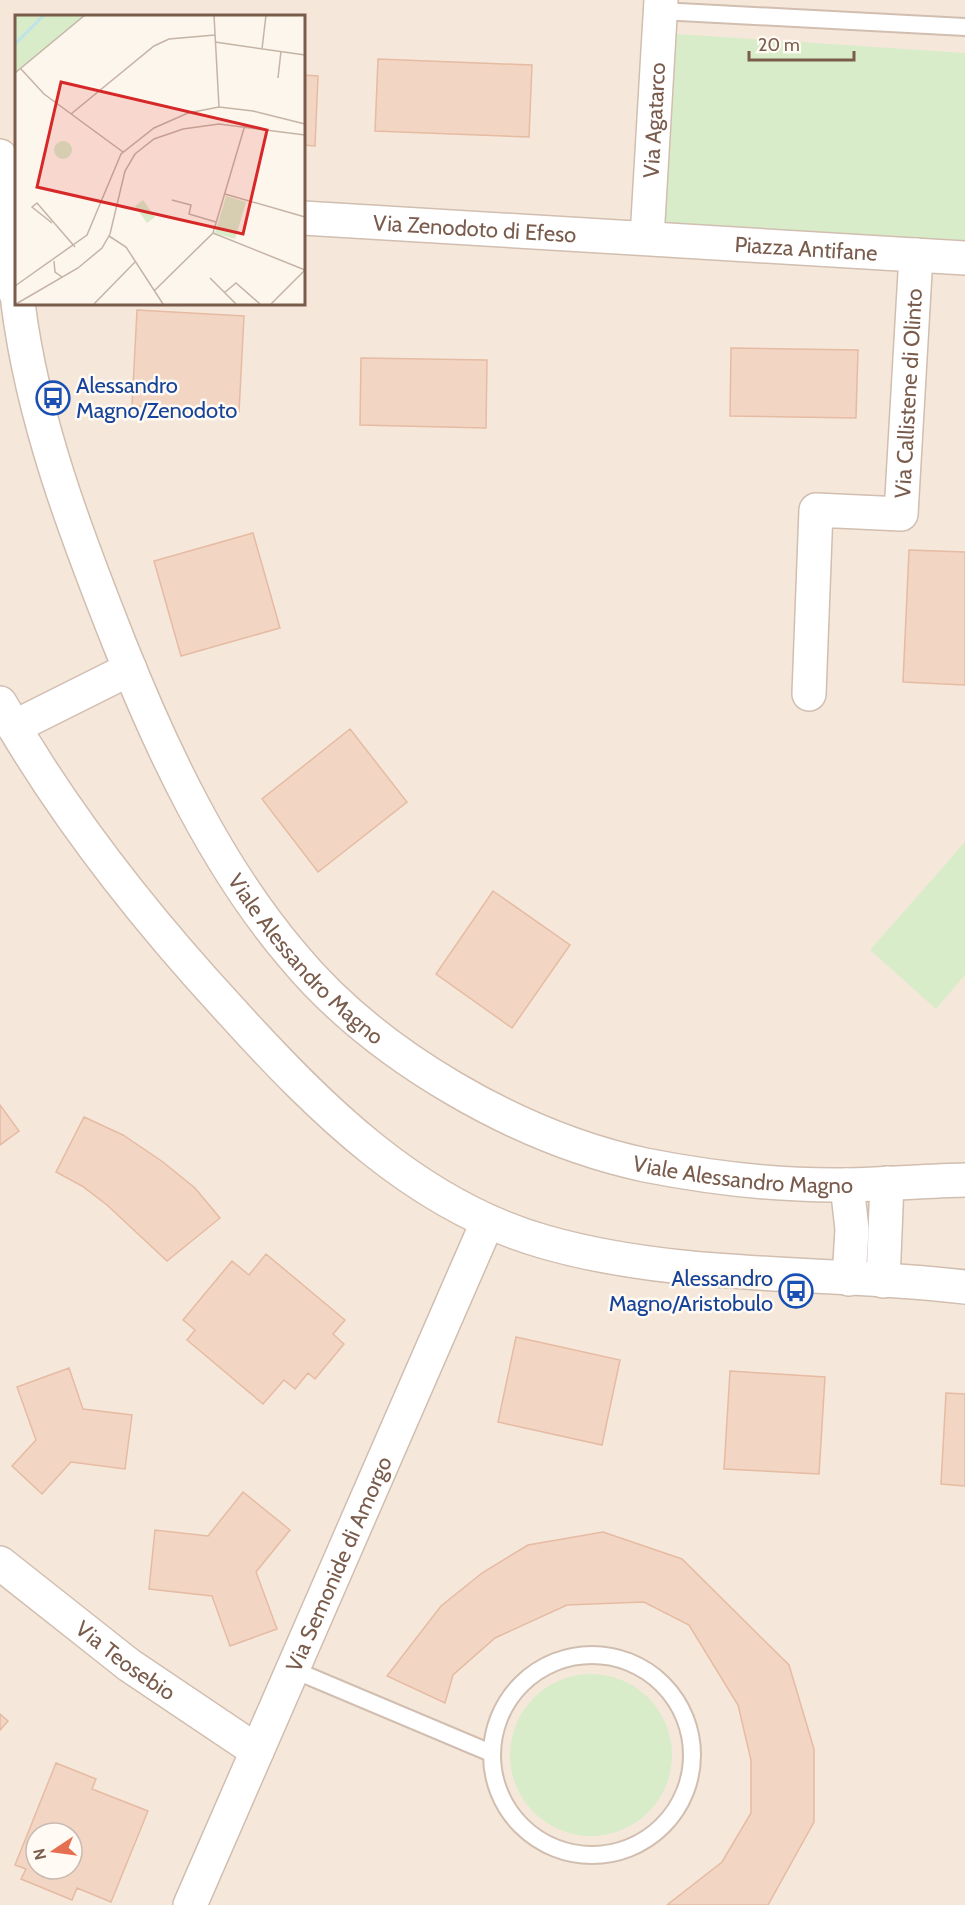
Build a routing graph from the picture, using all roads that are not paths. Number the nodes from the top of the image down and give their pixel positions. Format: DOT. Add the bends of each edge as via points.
graph roads {
  1 [pos="660,5"];
  2 [pos="965,27"];
  3 [pos="0,156"];
  4 [pos="10,200"];
  5 [pos="304,218"];
  6 [pos="647,238"];
  7 [pos="915,255"];
  8 [pos="965,258"];
  9 [pos="15,278"];
  10 [pos="18,304"];
  11 [pos="130,669"];
  12 [pos="809,694"];
  13 [pos="7,715"];
  14 [pos="965,1180"];
  15 [pos="887,1183"];
  16 [pos="847,1185"];
  17 [pos="487,1223"];
  18 [pos="849,1279"];
  19 [pos="883,1281"];
  20 [pos="965,1287"];
  21 [pos="0,1563"];
  22 [pos="294,1670"];
  23 [pos="257,1751"];
  24 [pos="491,1753"];
  25 [pos="190,1905"];
  1 -- 2 [label="lane"];
  1 -- 6 [label="street, Via Agatarco"];
  3 -- 4 [label="street"];
  4 -- 9 [label="street"];
  5 -- 6 [label="street, Via Zenodoto di Efeso"];
  6 -- 7 [label="street, Piazza Antifane"];
  7 -- 8 [label="street, Piazza Antifane"];
  7 -- 12 [label="street, Via Callistene di Olinto" via="901,514 816,510"];
  10 -- 11 [label="street, Viale Alessandro Magno" via="29,367 53,460"];
  11 -- 13 [label="street"];
  11 -- 16 [label="street, Viale Alessandro Magno" via="193,801 261,915 307,973 360,1021 419,1066 482,1106 609,1155 666,1168 749,1179"];
  13 -- 17 [label="street" via="51,788 107,866 193,970 268,1051 387,1161"];
  14 -- 15 [label="street, Viale Alessandro Magno"];
  15 -- 16 [label="street, Viale Alessandro Magno"];
  15 -- 19 [label="street"];
  16 -- 18 [label="street" via="852,1229"];
  17 -- 18 [label="street" via="545,1242 633,1261 724,1272"];
  17 -- 22 [label="street, Via Semonide di Amorgo"];
  18 -- 19 [label="street"];
  19 -- 20 [label="street"];
  21 -- 23 [label="street, Via Teosebio" via="129,1665"];
  22 -- 23 [label="street, Via Semonide di Amorgo"];
  22 -- 24 [label="lane"];
  23 -- 25 [label="street, Via Semonide di Amorgo"];
  24 -- 24 [label="lane" via="496,1787 512,1817 537,1840 568,1854 602,1856 635,1846 663,1827 683,1799 692,1766 690,1733 678,1703 658,1678 630,1661 598,1654 566,1657 536,1670 512,1692 496,1721"];
}
